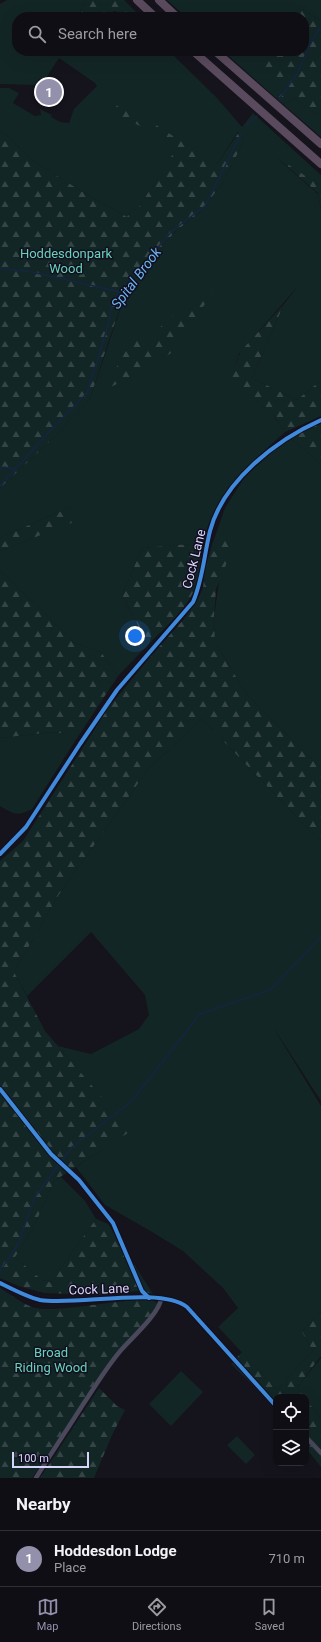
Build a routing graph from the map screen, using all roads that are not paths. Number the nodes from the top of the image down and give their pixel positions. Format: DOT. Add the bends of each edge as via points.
graph roads {
  1 [pos="136,0"];
  2 [pos="159,0"];
  3 [pos="149,12"];
  4 [pos="172,12"];
  5 [pos="199,56"];
  6 [pos="221,56"];
  7 [pos="321,144"];
  8 [pos="321,164"];
  9 [pos="321,420"];
  10 [pos="0,854"];
  11 [pos="0,1283"];
  12 [pos="161,1299"];
  13 [pos="273,1403"];
  14 [pos="309,1441"];
  15 [pos="321,1453"];
  16 [pos="36,1478"];
  1 -- 3 [label="highway"];
  2 -- 4 [label="highway"];
  5 -- 8 [label="highway"];
  6 -- 7 [label="highway"];
  9 -- 10 [label="street, Cock Lane" via="271,449 248,470 228,494 210,531 199,587 193,602 117,690 26,827"];
  11 -- 12 [label="street, Cock Lane" via="39,1300 78,1301 114,1297"];
  12 -- 13 [label="street, Cock Lane" via="174,1300 186,1307"];
  12 -- 16 [label="street" via="156,1310 105,1371"];
  14 -- 15 [label="street"];
}
